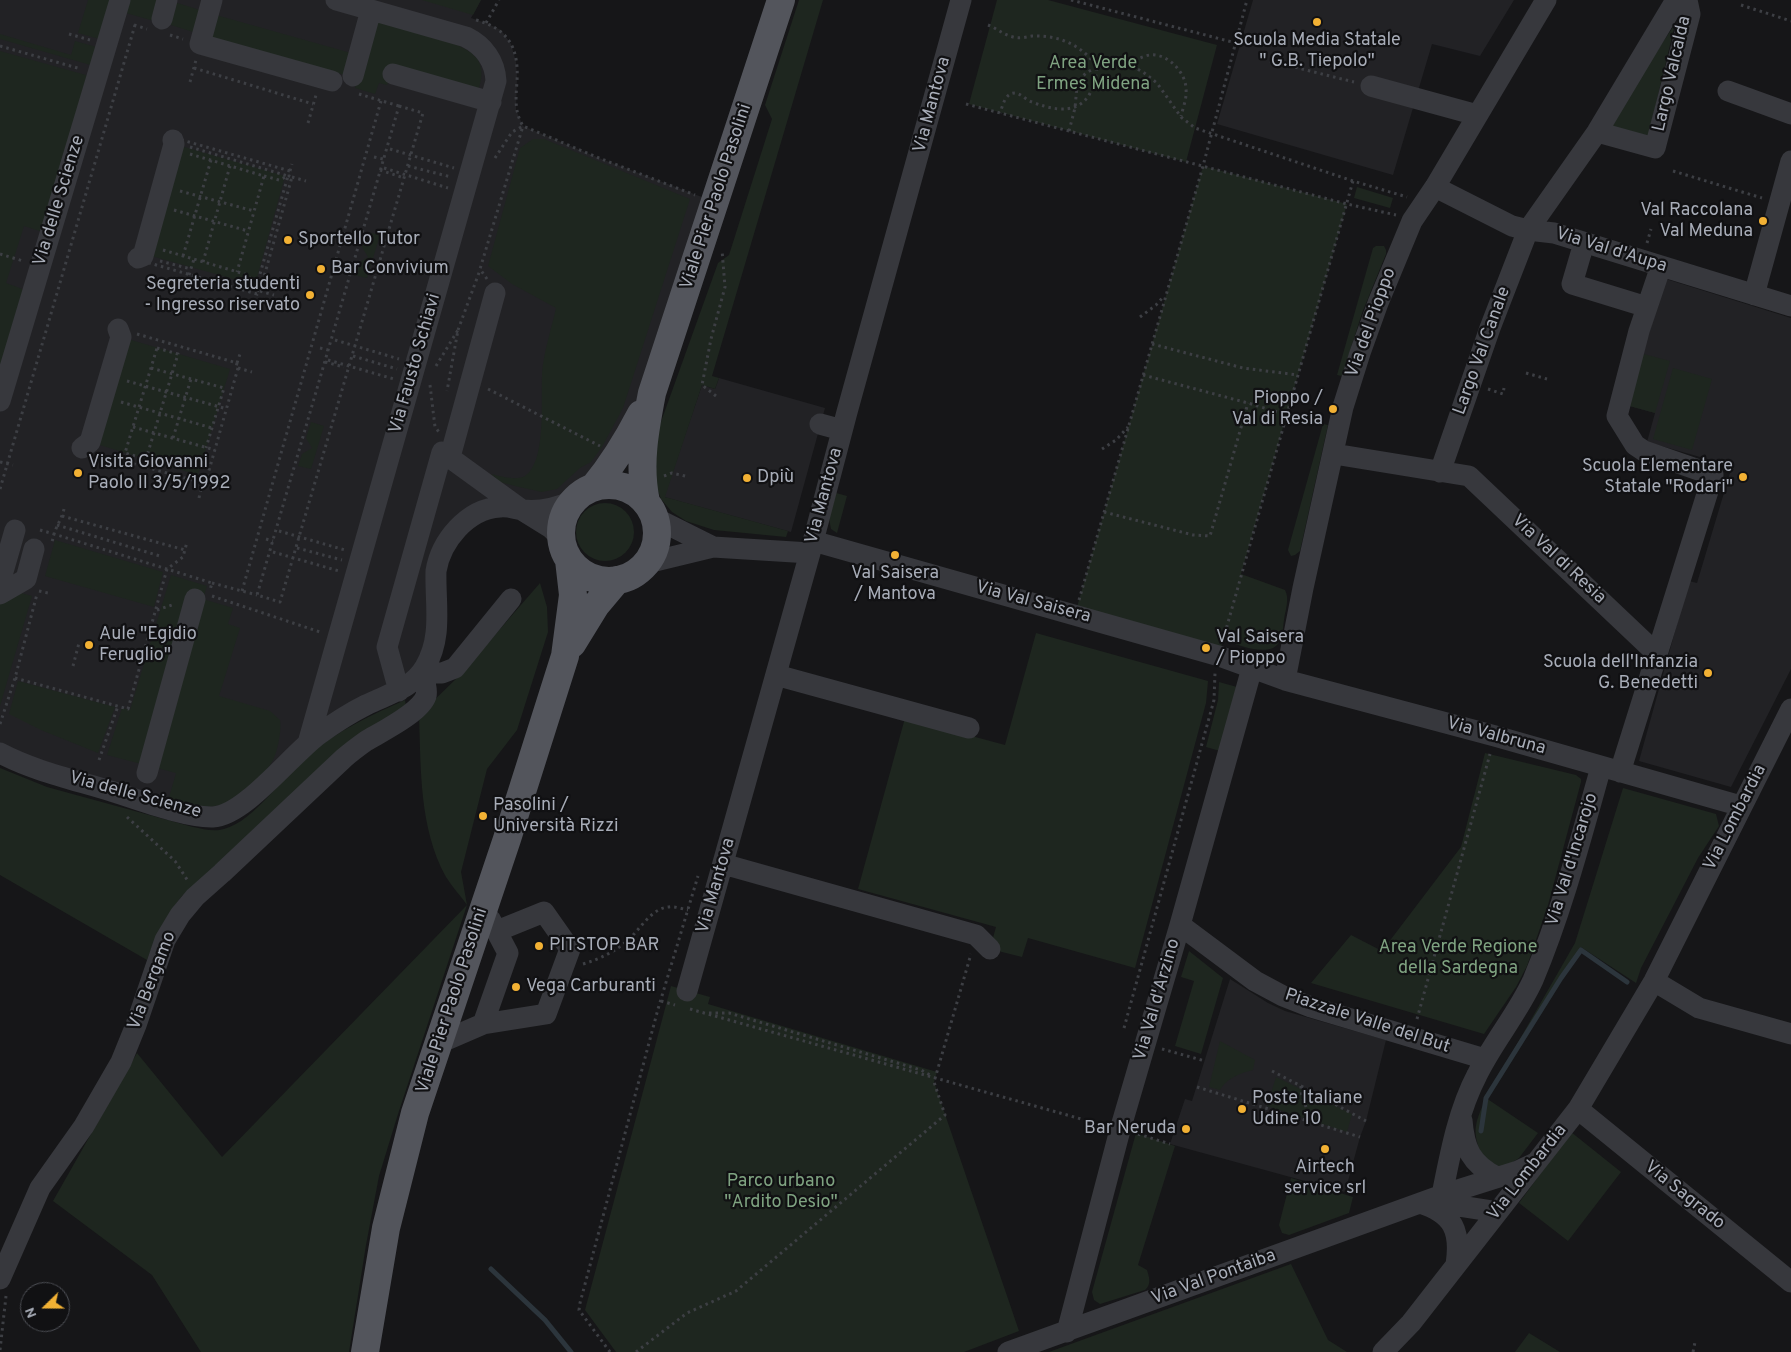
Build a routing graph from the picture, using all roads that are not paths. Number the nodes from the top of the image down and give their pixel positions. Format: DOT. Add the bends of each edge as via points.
graph roads {
  1 [pos="120,0"];
  2 [pos="212,0"];
  3 [pos="340,0"];
  4 [pos="781,0"];
  5 [pos="961,0"];
  6 [pos="1546,0"];
  7 [pos="1676,0"];
  8 [pos="1687,0"];
  9 [pos="371,10"];
  10 [pos="393,74"];
  11 [pos="353,76"];
  12 [pos="326,80"];
  13 [pos="1372,86"];
  14 [pos="1728,91"];
  15 [pos="491,102"];
  16 [pos="1791,114"];
  17 [pos="1477,115"];
  18 [pos="1596,132"];
  19 [pos="180,147"];
  20 [pos="1791,161"];
  21 [pos="1435,186"];
  22 [pos="1528,230"];
  23 [pos="1584,243"];
  24 [pos="138,258"];
  25 [pos="1661,266"];
  26 [pos="496,293"];
  27 [pos="1754,295"];
  28 [pos="1791,306"];
  29 [pos="1647,307"];
  30 [pos="118,329"];
  31 [pos="652,393"];
  32 [pos="0,401"];
  33 [pos="820,424"];
  34 [pos="842,430"];
  35 [pos="447,446"];
  36 [pos="82,448"];
  37 [pos="1334,454"];
  38 [pos="1440,472"];
  39 [pos="583,494"];
  40 [pos="522,510"];
  41 [pos="650,510"];
  42 [pos="15,530"];
  43 [pos="713,547"];
  44 [pos="812,547"];
  45 [pos="34,549"];
  46 [pos="565,549"];
  47 [pos="647,563"];
  48 [pos="617,580"];
  49 [pos="0,582"];
  50 [pos="0,594"];
  51 [pos="194,599"];
  52 [pos="511,599"];
  53 [pos="1657,654"];
  54 [pos="565,656"];
  55 [pos="1252,668"];
  56 [pos="422,673"];
  57 [pos="776,675"];
  58 [pos="1285,680"];
  59 [pos="400,691"];
  60 [pos="1791,709"];
  61 [pos="968,728"];
  62 [pos="308,743"];
  63 [pos="0,753"];
  64 [pos="1611,769"];
  65 [pos="147,773"];
  66 [pos="1742,806"];
  67 [pos="723,864"];
  68 [pos="484,907"];
  69 [pos="1180,925"];
  70 [pos="497,932"];
  71 [pos="983,942"];
  72 [pos="1654,981"];
  73 [pos="687,991"];
  74 [pos="483,1024"];
  75 [pos="1791,1034"];
  76 [pos="439,1043"];
  77 [pos="1485,1059"];
  78 [pos="1578,1109"];
  79 [pos="1462,1112"];
  80 [pos="1470,1153"];
  81 [pos="1536,1163"];
  82 [pos="1497,1177"];
  83 [pos="1469,1186"];
  84 [pos="1434,1200"];
  85 [pos="1498,1212"];
  86 [pos="1456,1265"];
  87 [pos="0,1279"];
  88 [pos="1791,1282"];
  89 [pos="1067,1332"];
  90 [pos="365,1352"];
  91 [pos="1008,1352"];
  92 [pos="1383,1352"];
  1 -- 32 [label="street, Via delle Scienze"];
  2 -- 12 [label="street" via="200,44"];
  3 -- 9 [label="street, Via Fausto Schiavi"];
  4 -- 31 [label="main road, Viale Pier Paolo Pasolini"];
  5 -- 34 [label="street, Via Mantova"];
  6 -- 17 [label="street, Via del Pioppo"];
  7 -- 18 [label="street, Largo Valcalda"];
  8 -- 18 [label="street, Largo Valcalda" via="1690,14 1655,148"];
  9 -- 11 [label="street"];
  9 -- 15 [label="street, Via Fausto Schiavi" via="466,37 482,47 496,73"];
  10 -- 15 [label="street"];
  13 -- 17 [label="street"];
  14 -- 16 [label="street"];
  15 -- 62 [label="street, Via Fausto Schiavi"];
  17 -- 21 [label="street, Via del Pioppo"];
  18 -- 22 [label="street, Largo Valcalda"];
  19 -- 24 [label="street" via="174,144 143,256"];
  20 -- 27 [label="street"];
  21 -- 22 [label="street, Via Val d'Aupa" via="1512,226"];
  21 -- 37 [label="street, Via del Pioppo" via="1412,221 1372,320 1344,407"];
  22 -- 23 [label="street, Via Val d'Aupa" via="1554,233"];
  22 -- 38 [label="street, Largo Val Canale"];
  23 -- 25 [label="street, Via Val d'Aupa"];
  23 -- 29 [label="street" via="1572,284"];
  25 -- 27 [label="street, Via Val d'Aupa"];
  25 -- 29 [label="street"];
  26 -- 35 [label="street" via="471,380"];
  27 -- 28 [label="street, Via Val d'Aupa"];
  29 -- 53 [label="street" via="1617,416 1635,445 1644,451 1713,475"];
  30 -- 36 [label="street" via="121,337 110,376 90,442"];
  31 -- 39 [label="main road, Viale Pier Paolo Pasolini" via="625,446 610,467"];
  31 -- 41 [label="main road, Viale Pier Paolo Pasolini" via="644,432 642,466 643,488"];
  33 -- 34 [label="street"];
  34 -- 44 [label="street, Via Mantova"];
  35 -- 40 [label="street"];
  35 -- 59 [label="street" via="442,452 387,647"];
  37 -- 38 [label="street, Via Val di Resia"];
  37 -- 58 [label="street, Via del Pioppo"];
  38 -- 53 [label="street, Via Val di Resia" via="1469,476"];
  39 -- 40 [label="street, Via delle Scienze" via="556,508"];
  39 -- 41 [label="main road" via="610,484 623,486 637,493"];
  39 -- 46 [label="main road" via="563,517"];
  40 -- 46 [label="street, Via delle Scienze" via="551,528"];
  40 -- 56 [label="street, Via delle Scienze" via="498,507 483,512 458,527 445,544 436,571 436,638"];
  41 -- 43 [label="street"];
  41 -- 47 [label="main road" via="657,534"];
  42 -- 49 [label="street"];
  43 -- 44 [label="street"];
  43 -- 47 [label="street"];
  44 -- 55 [label="street, Via Val Saisera" via="1094,620"];
  44 -- 57 [label="street, Via Mantova"];
  45 -- 50 [label="street" via="26,579"];
  46 -- 48 [label="main road" via="576,569 602,581"];
  46 -- 54 [label="main road, Viale Pier Paolo Pasolini" via="573,595"];
  47 -- 48 [label="main road" via="636,573"];
  48 -- 54 [label="main road, Viale Pier Paolo Pasolini" via="596,605"];
  51 -- 65 [label="street"];
  52 -- 56 [label="street" via="455,668 442,673"];
  53 -- 64 [label="street"];
  54 -- 68 [label="main road, Viale Pier Paolo Pasolini"];
  55 -- 58 [label="street, Via Valbruna"];
  55 -- 69 [label="street, Via Val d'Arzino"];
  56 -- 59 [label="street, Via delle Scienze"];
  56 -- 87 [label="street, Via Bergamo" via="426,696 420,705 344,758 195,897 180,915 165,940 121,1062 84,1126 40,1188"];
  57 -- 61 [label="street"];
  57 -- 67 [label="street, Via Mantova"];
  58 -- 64 [label="street, Via Valbruna"];
  59 -- 62 [label="street, Via delle Scienze" via="359,709"];
  60 -- 66 [label="street, Via Lombardia"];
  62 -- 63 [label="street, Via delle Scienze" via="236,809 212,817 190,814 27,766"];
  64 -- 66 [label="street, Via Valbruna"];
  64 -- 77 [label="street, Via Val d'Incarojo" via="1532,982"];
  66 -- 72 [label="street, Via Lombardia"];
  67 -- 71 [label="street"];
  67 -- 73 [label="street, Via Mantova"];
  68 -- 70 [label="street"];
  68 -- 76 [label="main road, Viale Pier Paolo Pasolini"];
  69 -- 77 [label="street, Piazzale Valle del But" via="1255,981 1283,996"];
  69 -- 89 [label="street, Via Val d'Arzino" via="1120,1130"];
  70 -- 74 [label="street" via="508,953"];
  70 -- 74 [label="street" via="544,912 570,949 546,1014"];
  72 -- 75 [label="street" via="1699,1008"];
  72 -- 78 [label="street, Via Lombardia"];
  74 -- 76 [label="street"];
  76 -- 90 [label="main road, Viale Pier Paolo Pasolini" via="400,1169"];
  77 -- 79 [label="street, Via Val d'Incarojo"];
  78 -- 81 [label="street, Via Lombardia"];
  78 -- 88 [label="street, Via Sagrado"];
  79 -- 80 [label="street, Via Val d'Incarojo" via="1463,1132"];
  79 -- 84 [label="street, Via Val d'Incarojo"];
  80 -- 82 [label="street, Via Val d'Incarojo" via="1483,1170"];
  80 -- 83 [label="street, Via Val d'Incarojo" via="1474,1167"];
  81 -- 82 [label="street, Via Val Pontaiba"];
  81 -- 85 [label="street, Via Lombardia"];
  82 -- 83 [label="street, Via Val Pontaiba"];
  83 -- 84 [label="street, Via Val Pontaiba"];
  83 -- 85 [label="street" via="1480,1190"];
  84 -- 85 [label="street, Via Val Pontaiba"];
  84 -- 86 [label="street" via="1437,1209 1452,1224 1459,1247"];
  84 -- 89 [label="street, Via Val Pontaiba"];
  85 -- 86 [label="street, Via Lombardia"];
  86 -- 92 [label="street, Via Lombardia" via="1411,1323"];
  89 -- 91 [label="street, Via Val Pontaiba"];
}
